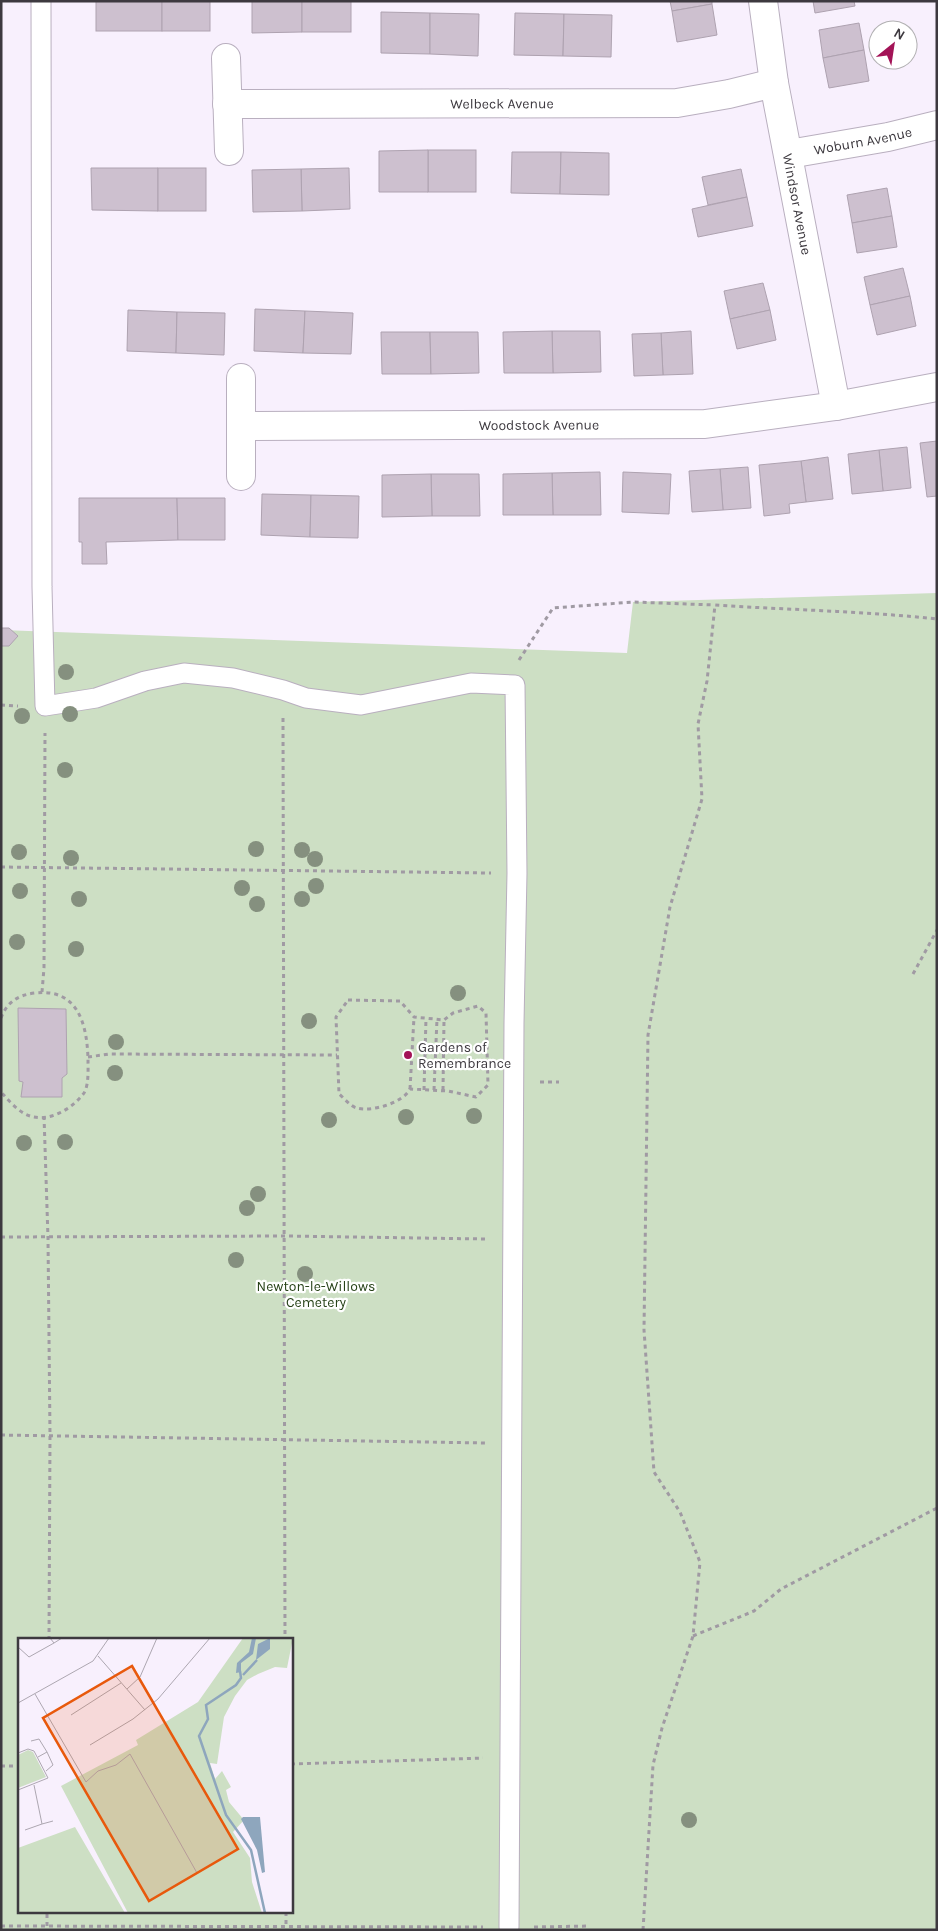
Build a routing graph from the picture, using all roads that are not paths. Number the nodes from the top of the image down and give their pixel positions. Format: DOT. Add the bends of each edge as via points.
graph roads {
  1 [pos="41,1"];
  2 [pos="763,1"];
  3 [pos="226,58"];
  4 [pos="774,82"];
  5 [pos="227,104"];
  6 [pos="937,125"];
  7 [pos="229,151"];
  8 [pos="788,154"];
  9 [pos="241,378"];
  10 [pos="937,387"];
  11 [pos="836,406"];
  12 [pos="241,426"];
  13 [pos="241,476"];
  14 [pos="509,1928"];
  1 -- 14 [label="lane" via="45,706 96,698 145,681 184,673 234,678 306,698 361,705 471,683 515,685 517,873"];
  2 -- 4 [label="street, Windsor Avenue"];
  3 -- 5 [label="street"];
  4 -- 5 [label="street, Welbeck Avenue" via="730,94 676,103"];
  4 -- 8 [label="street, Windsor Avenue"];
  5 -- 7 [label="street"];
  6 -- 8 [label="street, Woburn Avenue"];
  8 -- 11 [label="street, Windsor Avenue"];
  9 -- 12 [label="street"];
  10 -- 11 [label="street, Woodstock Avenue"];
  11 -- 12 [label="street, Woodstock Avenue" via="705,424"];
  12 -- 13 [label="street"];
}
